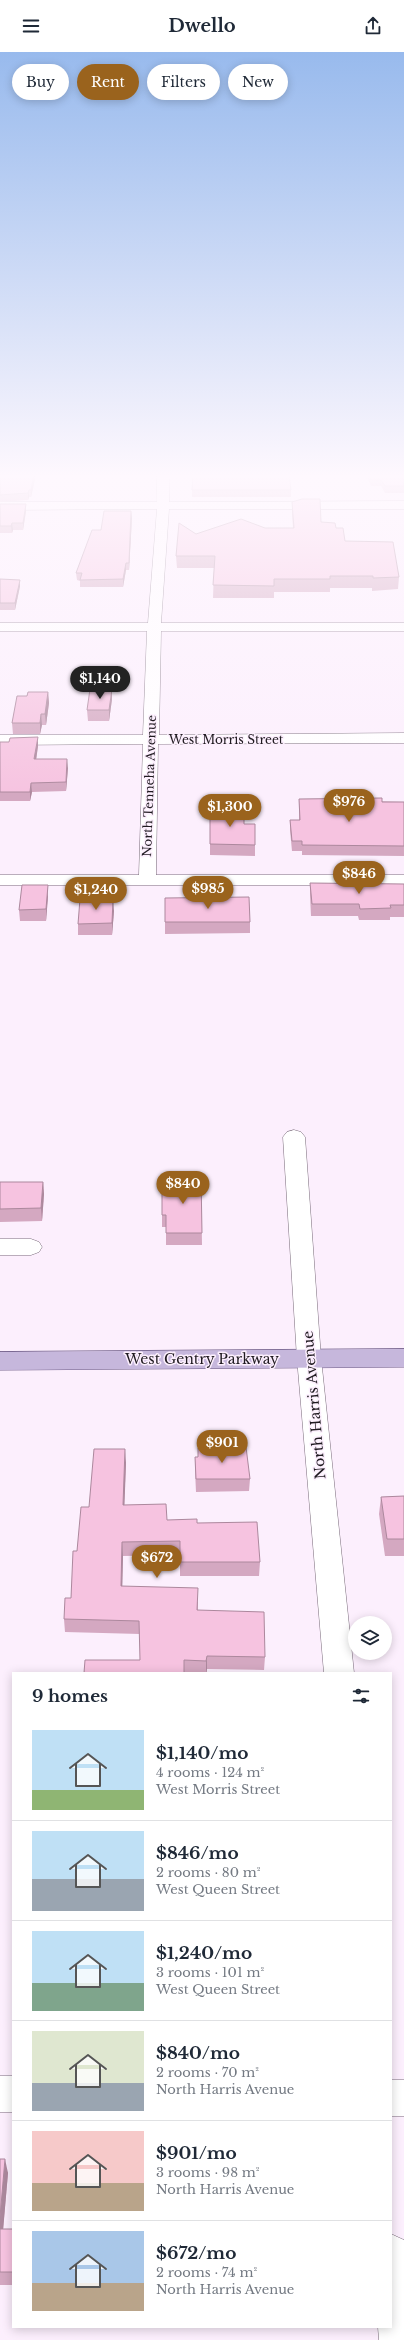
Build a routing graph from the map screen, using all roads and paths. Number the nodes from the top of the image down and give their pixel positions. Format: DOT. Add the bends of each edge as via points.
graph roads {
  1 [pos="157,582"];
  2 [pos="0,627"];
  3 [pos="154,627"];
  4 [pos="404,627"];
  5 [pos="404,738"];
  6 [pos="150,739"];
  7 [pos="0,740"];
  8 [pos="0,880"];
  9 [pos="404,880"];
  10 [pos="147,881"];
  11 [pos="294,1137"];
  12 [pos="0,1247"];
  13 [pos="31,1247"];
  14 [pos="310,1358"];
  15 [pos="404,1358"];
  16 [pos="0,1361"];
  17 [pos="339,1672"];
  18 [pos="0,2094"];
  19 [pos="12,2094"];
  20 [pos="392,2098"];
  21 [pos="404,2098"];
  22 [pos="392,2266"];
  23 [pos="398,2340"];
  1 -- 3 [label="street, North Tenneha Avenue"];
  2 -- 3 [label="street"];
  3 -- 4 [label="street"];
  3 -- 6 [label="street, North Tenneha Avenue"];
  5 -- 6 [label="street, West Morris Street"];
  6 -- 7 [label="street, West Morris Street"];
  6 -- 10 [label="street, North Tenneha Avenue"];
  8 -- 10 [label="street"];
  9 -- 10 [label="street"];
  11 -- 14 [label="street, North Harris Avenue"];
  12 -- 13 [label="street"];
  14 -- 15 [label="main road, West Gentry Parkway"];
  14 -- 16 [label="main road, West Gentry Parkway"];
  14 -- 17 [label="street, North Harris Avenue"];
  18 -- 19 [label="street"];
  20 -- 21 [label="street"];
  22 -- 23 [label="street"];
}
